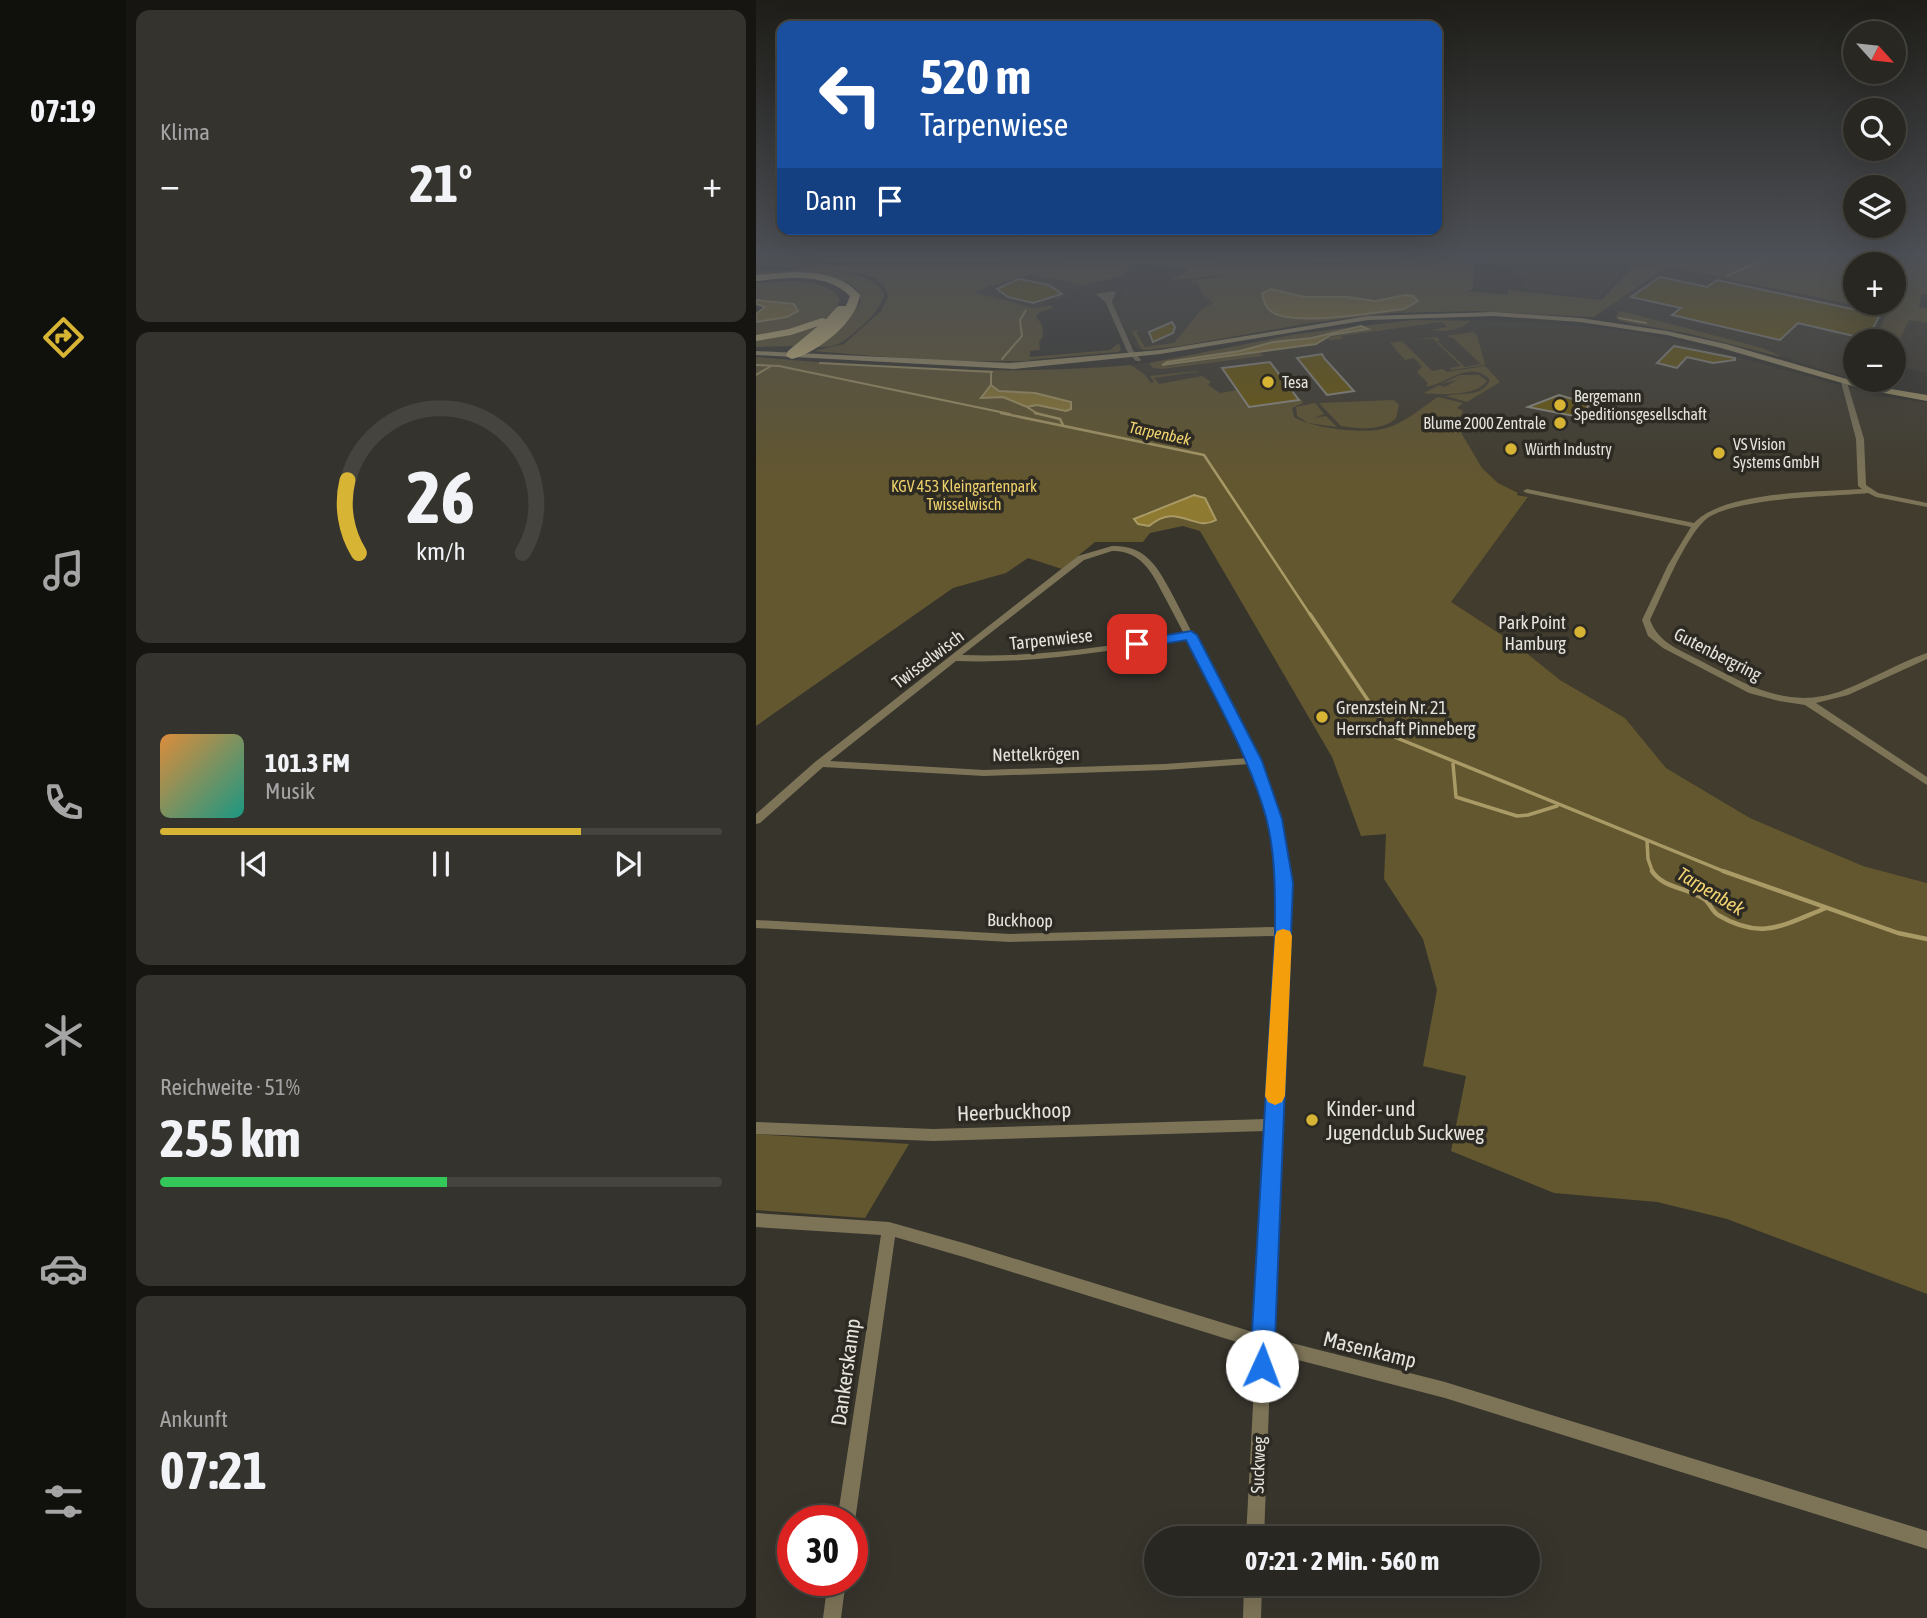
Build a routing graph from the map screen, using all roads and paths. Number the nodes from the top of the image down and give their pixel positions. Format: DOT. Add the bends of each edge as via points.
graph roads {
  1 [pos="788,332"];
  2 [pos="820,332"];
  3 [pos="824,332"];
  4 [pos="1123,332"];
  5 [pos="1278,332"];
  6 [pos="1649,332"];
  7 [pos="756,338"];
  8 [pos="756,351"];
  9 [pos="796,354"];
  10 [pos="1135,357"];
  11 [pos="1843,382"];
  12 [pos="1847,392"];
  13 [pos="1896,392"];
  14 [pos="1927,398"];
  15 [pos="1527,491"];
  16 [pos="1867,491"];
  17 [pos="1927,505"];
  18 [pos="1696,526"];
  19 [pos="1132,550"];
  20 [pos="1191,635"];
  21 [pos="1927,656"];
  22 [pos="956,658"];
  23 [pos="1808,702"];
  24 [pos="1254,761"];
  25 [pos="819,764"];
  26 [pos="1927,782"];
  27 [pos="756,820"];
  28 [pos="756,924"];
  29 [pos="1283,931"];
  30 [pos="1273,1125"];
  31 [pos="756,1128"];
  32 [pos="756,1220"];
  33 [pos="889,1229"];
  34 [pos="1263,1343"];
  35 [pos="848,1505"];
  36 [pos="1255,1526"];
  37 [pos="1927,1541"];
  38 [pos="835,1596"];
  39 [pos="1253,1596"];
  40 [pos="832,1618"];
  41 [pos="1252,1618"];
  1 -- 7 [label="highway"];
  2 -- 9 [label="highway"];
  3 -- 9 [label="highway"];
  4 -- 10 [label="street"];
  5 -- 10 [label="main road"];
  6 -- 11 [label="main road" via="1696,339"];
  8 -- 9 [label="main road"];
  9 -- 10 [label="main road" via="1006,366"];
  12 -- 16 [label="street" via="1860,439 1860,481"];
  13 -- 14 [label="main road"];
  15 -- 18 [label="street"];
  16 -- 17 [label="street, Gutenbergring"];
  16 -- 18 [label="street, Gutenbergring" via="1725,507 1707,514"];
  18 -- 23 [label="street, Gutenbergring" via="1646,620 1651,634 1752,691"];
  19 -- 20 [label="street, Suckweg" via="1155,570"];
  19 -- 22 [label="street, Twisselwisch" via="1104,549 1082,558"];
  20 -- 22 [label="street, Tarpenwiese" via="1046,656"];
  20 -- 24 [label="street, Suckweg"];
  21 -- 23 [label="street, Gutenbergring" via="1845,693"];
  22 -- 25 [label="street, Twisselwisch"];
  23 -- 26 [label="street"];
  24 -- 25 [label="street, Nettelkrögen" via="984,773"];
  24 -- 29 [label="street, Suckweg" via="1274,819 1284,883"];
  25 -- 27 [label="street, Twisselwisch"];
  28 -- 29 [label="street, Buckhoop" via="1010,939"];
  29 -- 30 [label="street, Suckweg"];
  30 -- 31 [label="street, Heerbuckhoop" via="933,1135"];
  30 -- 34 [label="street, Suckweg"];
  32 -- 33 [label="street, Masenkamp"];
  33 -- 34 [label="street, Masenkamp"];
  33 -- 35 [label="street, Dankerskamp"];
  34 -- 36 [label="street, Suckweg"];
  34 -- 37 [label="street, Masenkamp" via="1445,1390"];
  38 -- 40 [label="street"];
  39 -- 41 [label="street"];
}
